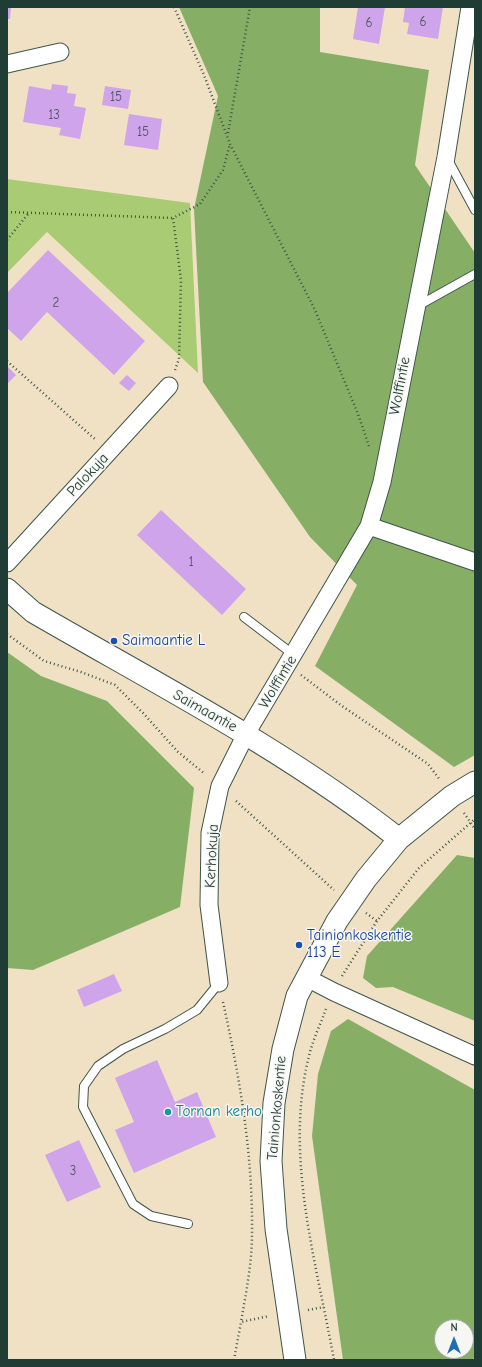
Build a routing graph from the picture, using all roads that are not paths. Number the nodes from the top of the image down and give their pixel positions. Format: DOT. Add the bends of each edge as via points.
graph roads {
  1 [pos="470,7"];
  2 [pos="60,52"];
  3 [pos="7,64"];
  4 [pos="446,157"];
  5 [pos="475,210"];
  6 [pos="475,274"];
  7 [pos="415,308"];
  8 [pos="169,386"];
  9 [pos="369,526"];
  10 [pos="475,562"];
  11 [pos="7,563"];
  12 [pos="7,589"];
  13 [pos="244,617"];
  14 [pos="291,660"];
  15 [pos="246,734"];
  16 [pos="475,782"];
  17 [pos="399,839"];
  18 [pos="307,978"];
  19 [pos="219,984"];
  20 [pos="475,1056"];
  21 [pos="188,1224"];
  22 [pos="295,1360"];
  1 -- 4 [label="street, Wolffintie"];
  2 -- 3 [label="street"];
  4 -- 5 [label="lane"];
  4 -- 7 [label="street, Wolffintie"];
  6 -- 7 [label="lane"];
  7 -- 9 [label="street, Wolffintie" via="382,482"];
  8 -- 11 [label="street, Palokuja"];
  9 -- 10 [label="street"];
  9 -- 14 [label="street, Wolffintie"];
  12 -- 15 [label="street, Saimaantie" via="33,612"];
  13 -- 14 [label="lane"];
  14 -- 15 [label="street, Wolffintie"];
  15 -- 17 [label="street, Saimaantie" via="372,818"];
  15 -- 19 [label="street, Kerhokuja" via="220,786 210,834 209,905"];
  16 -- 17 [label="street, Tainionkoskentie" via="452,796"];
  17 -- 18 [label="street, Tainionkoskentie" via="337,921"];
  18 -- 20 [label="street"];
  18 -- 22 [label="street, Tainionkoskentie" via="298,996 282,1049 274,1103 271,1161 276,1229"];
  19 -- 21 [label="lane" via="197,1010 123,1049 98,1066 84,1086 83,1107 133,1204 151,1216"];
}
